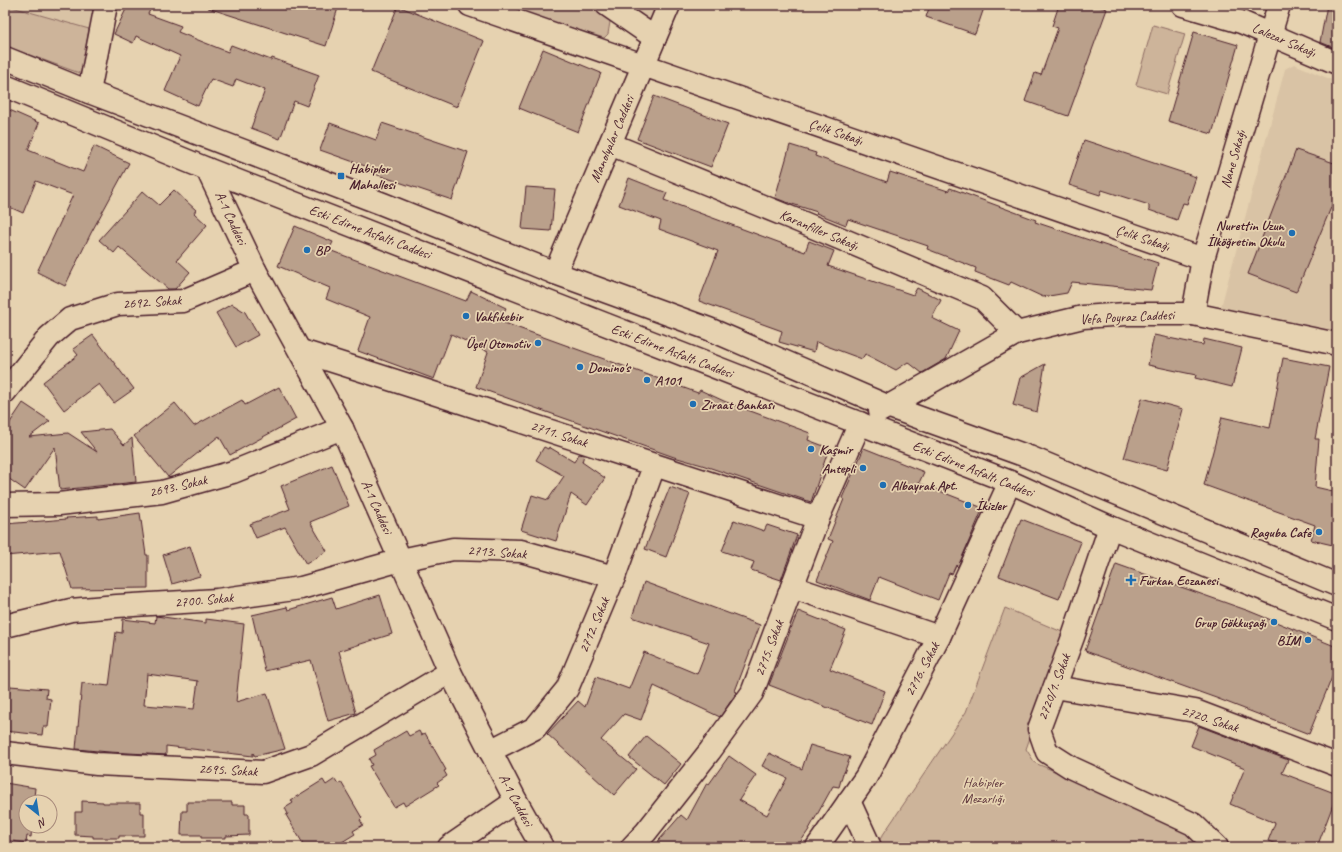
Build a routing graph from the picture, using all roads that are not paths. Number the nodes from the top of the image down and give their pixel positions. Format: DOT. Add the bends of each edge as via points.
graph roads {
  1 [pos="106,5"];
  2 [pos="470,5"];
  3 [pos="607,5"];
  4 [pos="669,5"];
  5 [pos="1183,5"];
  6 [pos="1279,5"];
  7 [pos="1270,34"];
  8 [pos="655,38"];
  9 [pos="5,58"];
  10 [pos="1337,63"];
  11 [pos="644,65"];
  12 [pos="5,86"];
  13 [pos="89,92"];
  14 [pos="220,143"];
  15 [pos="610,144"];
  16 [pos="207,169"];
  17 [pos="1203,259"];
  18 [pos="256,270"];
  19 [pos="555,273"];
  20 [pos="1194,314"];
  21 [pos="1016,333"];
  22 [pos="1337,344"];
  23 [pos="300,351"];
  24 [pos="5,392"];
  25 [pos="887,406"];
  26 [pos="860,423"];
  27 [pos="342,428"];
  28 [pos="654,466"];
  29 [pos="1010,482"];
  30 [pos="5,505"];
  31 [pos="818,518"];
  32 [pos="1110,527"];
  33 [pos="401,560"];
  34 [pos="614,577"];
  35 [pos="1337,585"];
  36 [pos="792,587"];
  37 [pos="1337,619"];
  38 [pos="5,626"];
  39 [pos="939,637"];
  40 [pos="450,672"];
  41 [pos="1055,687"];
  42 [pos="490,751"];
  43 [pos="5,753"];
  44 [pos="1337,765"];
  45 [pos="516,801"];
  46 [pos="849,801"];
  47 [pos="450,847"];
  48 [pos="542,847"];
  49 [pos="632,847"];
  50 [pos="817,847"];
  51 [pos="870,847"];
  52 [pos="1217,847"];
  1 -- 13 [label="street"];
  2 -- 11 [label="street, Çelik Sokağı"];
  3 -- 8 [label="street"];
  4 -- 8 [label="street, Manolyalar Caddesi"];
  5 -- 7 [label="street, Lalezar Sokağı" via="1241,22"];
  6 -- 7 [label="street, Nane Sokağı"];
  7 -- 10 [label="street, Lalezar Sokağı"];
  7 -- 17 [label="street, Nane Sokağı"];
  8 -- 11 [label="street, Manolyalar Caddesi"];
  9 -- 13 [label="street, Eski Edirne Asfaltı Caddesi"];
  11 -- 15 [label="street, Manolyalar Caddesi"];
  11 -- 17 [label="street, Çelik Sokağı"];
  12 -- 16 [label="street, Eski Edirne Asfaltı Caddesi"];
  13 -- 14 [label="street, Eski Edirne Asfaltı Caddesi"];
  14 -- 16 [label="street"];
  14 -- 19 [label="street, Eski Edirne Asfaltı Caddesi" via="383,204"];
  15 -- 19 [label="street, Manolyalar Caddesi"];
  15 -- 21 [label="street, Karanfiller Sokağı" via="982,298"];
  16 -- 18 [label="street, A-1 Caddesi"];
  16 -- 26 [label="street, Eski Edirne Asfaltı Caddesi"];
  17 -- 20 [label="street, Nane Sokağı"];
  18 -- 23 [label="street, A-1 Caddesi"];
  18 -- 24 [label="street, 2692. Sokak" via="183,301 118,304 70,319 49,337"];
  19 -- 25 [label="street, Eski Edirne Asfaltı Caddesi" via="709,329"];
  20 -- 21 [label="street, Vefa Poyraz Caddesi" via="1083,317"];
  20 -- 22 [label="street, Vefa Poyraz Caddesi"];
  21 -- 25 [label="street, Vefa Poyraz Caddesi"];
  23 -- 27 [label="street, A-1 Caddesi"];
  23 -- 28 [label="street, 2711. Sokak"];
  25 -- 26 [label="street, Vefa Poyraz Caddesi"];
  25 -- 35 [label="street, Eski Edirne Asfaltı Caddesi" via="1029,457"];
  26 -- 29 [label="street, Eski Edirne Asfaltı Caddesi"];
  26 -- 31 [label="street, 2715. Sokak"];
  27 -- 30 [label="street, 2693. Sokak" via="233,472 162,492 60,504"];
  27 -- 33 [label="street, A-1 Caddesi"];
  28 -- 31 [label="street, 2711. Sokak"];
  28 -- 34 [label="street, 2712. Sokak"];
  29 -- 32 [label="street, Eski Edirne Asfaltı Caddesi"];
  29 -- 39 [label="street, 2716. Sokak"];
  31 -- 36 [label="street, 2715. Sokak"];
  32 -- 37 [label="street, Eski Edirne Asfaltı Caddesi"];
  32 -- 41 [label="street, 2720/1. Sokak"];
  33 -- 34 [label="street, 2713. Sokak" via="453,550 521,550"];
  33 -- 38 [label="street, 2700. Sokak" via="301,588 217,600 71,610"];
  33 -- 40 [label="street, A-1 Caddesi"];
  34 -- 42 [label="street, 2712. Sokak" via="568,689 535,728"];
  36 -- 39 [label="street"];
  36 -- 49 [label="street, 2715. Sokak" via="752,693 710,751"];
  39 -- 46 [label="street, 2716. Sokak" via="866,777"];
  40 -- 42 [label="street, A-1 Caddesi"];
  40 -- 43 [label="street, 2695. Sokak" via="311,754 263,772 97,764"];
  41 -- 44 [label="street, 2720. Sokak" via="1195,711"];
  41 -- 52 [label="street, 2720/1. Sokak" via="1039,729 1047,752 1072,768 1193,824"];
  42 -- 45 [label="street, A-1 Caddesi"];
  45 -- 47 [label="street"];
  45 -- 48 [label="street, A-1 Caddesi"];
  46 -- 50 [label="street, 2716. Sokak"];
  46 -- 51 [label="street"];
}
